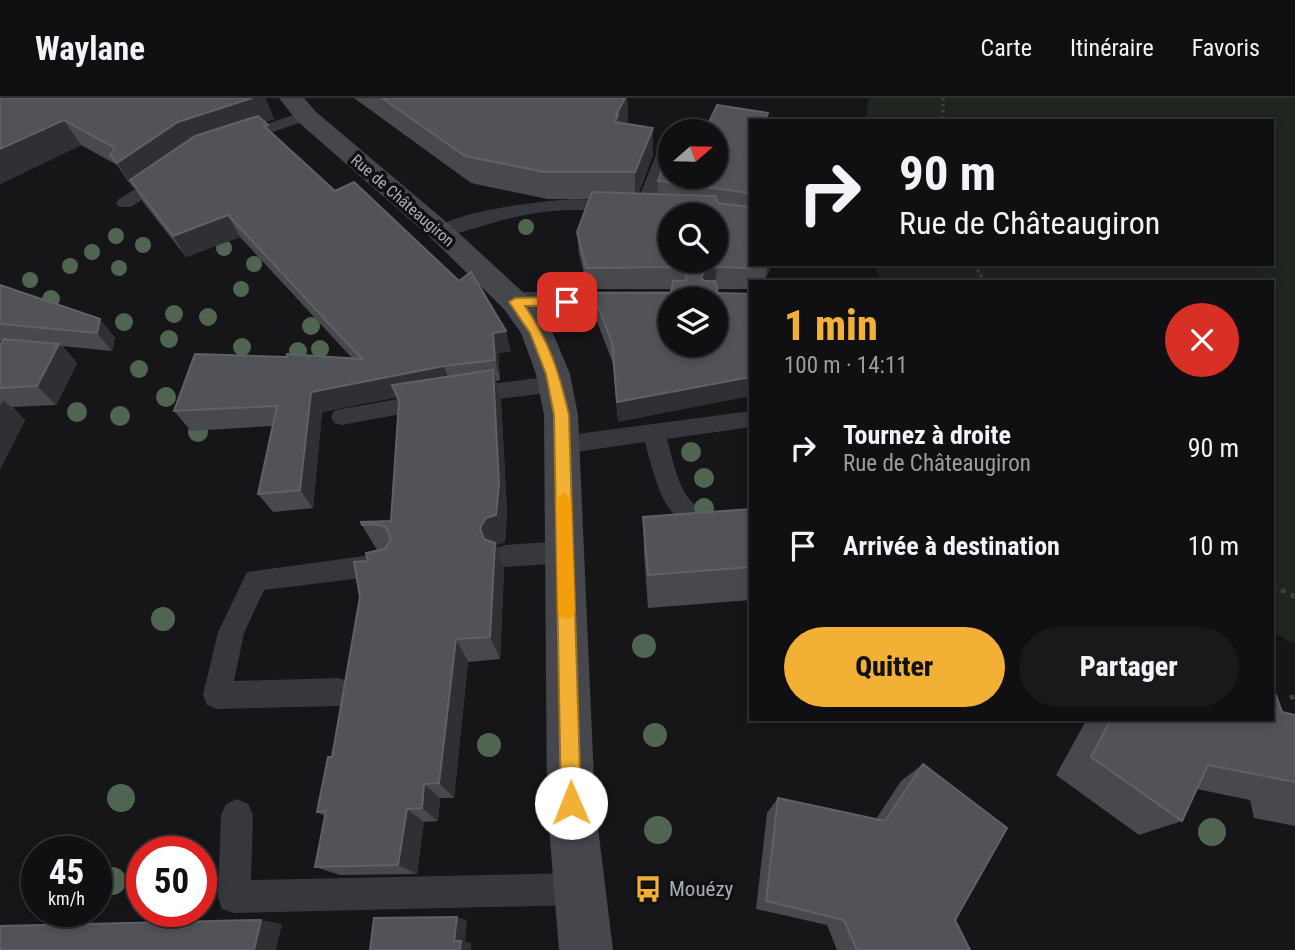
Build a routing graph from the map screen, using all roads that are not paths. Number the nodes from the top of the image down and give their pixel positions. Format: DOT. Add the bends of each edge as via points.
graph roads {
  1 [pos="298,107"];
  2 [pos="223,144"];
  3 [pos="178,166"];
  4 [pos="658,171"];
  5 [pos="125,203"];
  6 [pos="644,207"];
  7 [pos="658,209"];
  8 [pos="440,232"];
  9 [pos="658,301"];
  10 [pos="515,302"];
  11 [pos="555,384"];
  12 [pos="342,417"];
  13 [pos="749,419"];
  14 [pos="654,432"];
  15 [pos="562,445"];
  16 [pos="749,521"];
  17 [pos="565,551"];
  18 [pos="505,556"];
  19 [pos="391,564"];
  20 [pos="340,692"];
  21 [pos="237,815"];
  22 [pos="580,888"];
  23 [pos="586,950"];
  1 -- 2 [label="lane"];
  1 -- 8 [label="main road, Rue de Châteaugiron"];
  3 -- 5 [label="lane"];
  4 -- 6 [label="lane"];
  6 -- 7 [label="lane"];
  6 -- 8 [label="lane" via="546,205 488,214"];
  8 -- 10 [label="main road, Rue de Châteaugiron"];
  9 -- 10 [label="street"];
  10 -- 11 [label="main road, Rue de Châteaugiron" via="536,331"];
  11 -- 12 [label="lane"];
  11 -- 15 [label="main road, Rue de Châteaugiron"];
  13 -- 14 [label="lane"];
  14 -- 15 [label="lane"];
  14 -- 16 [label="lane" via="675,498 690,517 711,523"];
  15 -- 17 [label="main road, Rue de Châteaugiron"];
  17 -- 18 [label="lane"];
  17 -- 22 [label="main road, Rue de Châteaugiron" via="571,803"];
  19 -- 20 [label="lane" via="256,580 231,632 217,695"];
  21 -- 22 [label="lane" via="233,897"];
  22 -- 23 [label="main road, Rue de Châteaugiron"];
}
